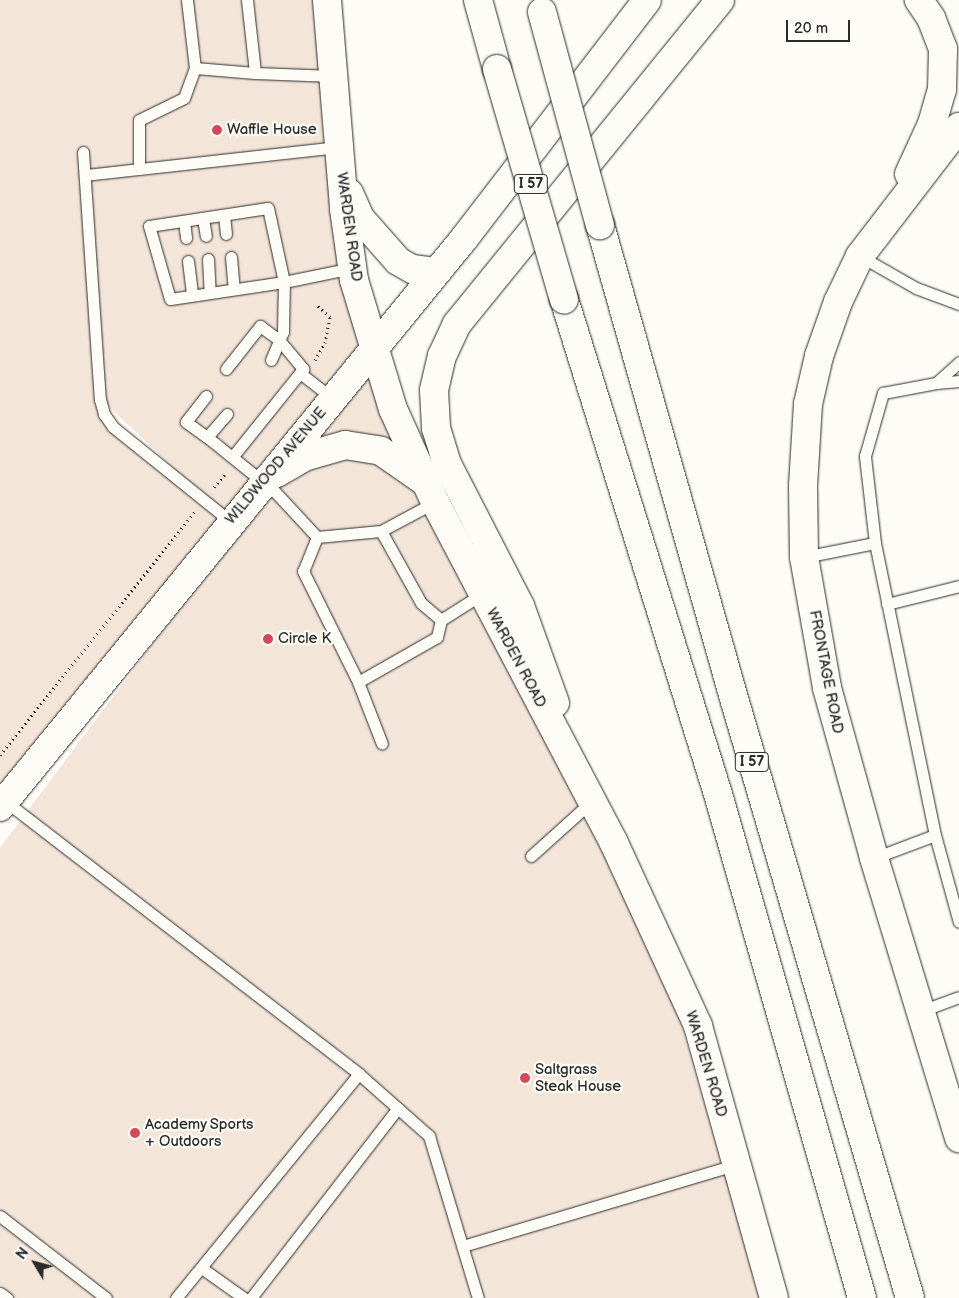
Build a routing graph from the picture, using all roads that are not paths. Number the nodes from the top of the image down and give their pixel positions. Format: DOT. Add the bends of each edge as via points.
graph roads {
  1 [pos="187,0"];
  2 [pos="247,0"];
  3 [pos="327,0"];
  4 [pos="478,0"];
  5 [pos="647,0"];
  6 [pos="720,0"];
  7 [pos="919,0"];
  8 [pos="541,6"];
  9 [pos="195,68"];
  10 [pos="255,74"];
  11 [pos="333,76"];
  12 [pos="959,127"];
  13 [pos="339,147"];
  14 [pos="83,152"];
  15 [pos="139,169"];
  16 [pos="85,175"];
  17 [pos="342,178"];
  18 [pos="893,209"];
  19 [pos="224,215"];
  20 [pos="203,218"];
  21 [pos="184,221"];
  22 [pos="226,234"];
  23 [pos="206,236"];
  24 [pos="186,238"];
  25 [pos="860,256"];
  26 [pos="231,257"];
  27 [pos="208,259"];
  28 [pos="188,262"];
  29 [pos="352,268"];
  30 [pos="436,272"];
  31 [pos="284,282"];
  32 [pos="234,290"];
  33 [pos="210,293"];
  34 [pos="192,295"];
  35 [pos="959,304"];
  36 [pos="279,340"];
  37 [pos="375,347"];
  38 [pos="271,360"];
  39 [pos="959,362"];
  40 [pos="226,369"];
  41 [pos="302,375"];
  42 [pos="959,382"];
  43 [pos="936,383"];
  44 [pos="206,396"];
  45 [pos="332,398"];
  46 [pos="227,414"];
  47 [pos="207,437"];
  48 [pos="235,457"];
  49 [pos="264,481"];
  50 [pos="430,492"];
  51 [pos="230,522"];
  52 [pos="381,531"];
  53 [pos="317,537"];
  54 [pos="875,543"];
  55 [pos="804,557"];
  56 [pos="959,586"];
  57 [pos="482,594"];
  58 [pos="887,604"];
  59 [pos="441,620"];
  60 [pos="358,682"];
  61 [pos="382,744"];
  62 [pos="592,801"];
  63 [pos="2,804"];
  64 [pos="935,834"];
  65 [pos="531,856"];
  66 [pos="874,858"];
  67 [pos="959,922"];
  68 [pos="959,997"];
  69 [pos="921,1011"];
  70 [pos="359,1074"];
  71 [pos="398,1108"];
  72 [pos="959,1138"];
  73 [pos="735,1165"];
  74 [pos="0,1216"];
  75 [pos="463,1246"];
  76 [pos="203,1269"];
  77 [pos="0,1293"];
  78 [pos="7,1298"];
  79 [pos="106,1298"];
  80 [pos="176,1298"];
  81 [pos="244,1298"];
  82 [pos="251,1298"];
  83 [pos="478,1298"];
  84 [pos="774,1298"];
  85 [pos="862,1298"];
  86 [pos="910,1298"];
  1 -- 9 [label="lane"];
  2 -- 10 [label="lane"];
  3 -- 11 [label="main road, WARDEN ROAD"];
  4 -- 85 [label="main road, I 57, bridge" via="564,299 718,794"];
  5 -- 30 [label="main road, WILDWOOD AVENUE"];
  6 -- 62 [label="main road" via="457,324 442,356 434,390 436,428 447,464 520,606"];
  7 -- 18 [label="main road" via="931,18 943,49 942,90 932,124"];
  8 -- 86 [label="main road, I 57, bridge" via="733,695"];
  9 -- 10 [label="lane"];
  9 -- 15 [label="lane" via="184,98 139,120"];
  10 -- 11 [label="lane"];
  11 -- 13 [label="main road, WARDEN ROAD"];
  12 -- 18 [label="main road"];
  13 -- 15 [label="lane"];
  13 -- 17 [label="main road, WARDEN ROAD"];
  14 -- 16 [label="lane"];
  15 -- 16 [label="lane"];
  16 -- 51 [label="lane" via="100,399 104,414 113,427"];
  17 -- 29 [label="main road, WARDEN ROAD"];
  17 -- 30 [label="main road" via="360,218 398,261 412,269"];
  18 -- 25 [label="main road, FRONTAGE ROAD"];
  19 -- 20 [label="lane"];
  19 -- 22 [label="lane"];
  19 -- 31 [label="lane" via="268,208"];
  20 -- 21 [label="lane"];
  20 -- 23 [label="lane"];
  21 -- 24 [label="lane"];
  21 -- 34 [label="lane" via="149,226 170,299"];
  25 -- 35 [label="lane" via="916,288"];
  25 -- 55 [label="main road, FRONTAGE ROAD" via="828,329 808,404 803,486"];
  26 -- 32 [label="lane"];
  27 -- 33 [label="lane"];
  28 -- 34 [label="lane"];
  29 -- 31 [label="lane"];
  29 -- 37 [label="main road, WARDEN ROAD"];
  30 -- 37 [label="main road, WILDWOOD AVENUE"];
  31 -- 32 [label="lane"];
  31 -- 36 [label="lane" via="283,332"];
  32 -- 33 [label="lane"];
  33 -- 34 [label="lane"];
  36 -- 38 [label="lane"];
  36 -- 40 [label="lane" via="260,326"];
  36 -- 41 [label="lane" via="303,369"];
  37 -- 45 [label="main road, WILDWOOD AVENUE"];
  37 -- 50 [label="main road, WARDEN ROAD" via="393,409"];
  39 -- 43 [label="lane"];
  41 -- 45 [label="lane"];
  41 -- 48 [label="lane"];
  42 -- 43 [label="lane"];
  43 -- 54 [label="lane" via="883,393 865,456"];
  44 -- 47 [label="lane" via="186,422"];
  45 -- 49 [label="main road, WILDWOOD AVENUE"];
  46 -- 47 [label="lane"];
  47 -- 48 [label="lane"];
  48 -- 49 [label="lane"];
  49 -- 50 [label="main road" via="307,456 345,445 381,452"];
  49 -- 51 [label="main road, WILDWOOD AVENUE"];
  49 -- 53 [label="lane"];
  50 -- 52 [label="lane"];
  50 -- 57 [label="main road, WARDEN ROAD"];
  51 -- 63 [label="main road, WILDWOOD AVENUE"];
  52 -- 53 [label="lane"];
  52 -- 59 [label="lane" via="421,603"];
  53 -- 60 [label="lane" via="303,571"];
  54 -- 55 [label="lane"];
  54 -- 58 [label="lane"];
  55 -- 66 [label="main road, FRONTAGE ROAD" via="827,688"];
  56 -- 58 [label="lane"];
  57 -- 59 [label="lane"];
  57 -- 62 [label="main road, WARDEN ROAD"];
  58 -- 64 [label="lane"];
  59 -- 60 [label="lane" via="437,637"];
  60 -- 61 [label="lane"];
  62 -- 65 [label="lane"];
  62 -- 73 [label="main road, WARDEN ROAD" via="650,916 698,1026"];
  63 -- 70 [label="lane"];
  64 -- 66 [label="lane"];
  64 -- 67 [label="lane"];
  66 -- 69 [label="main road, FRONTAGE ROAD"];
  68 -- 69 [label="lane"];
  69 -- 72 [label="main road, FRONTAGE ROAD"];
  70 -- 71 [label="lane"];
  70 -- 76 [label="lane"];
  71 -- 75 [label="lane" via="429,1136"];
  71 -- 82 [label="lane"];
  73 -- 75 [label="lane"];
  73 -- 84 [label="main road, WARDEN ROAD"];
  74 -- 79 [label="lane"];
  75 -- 83 [label="lane"];
  76 -- 80 [label="lane"];
  76 -- 81 [label="lane"];
  77 -- 78 [label="lane"];
}
